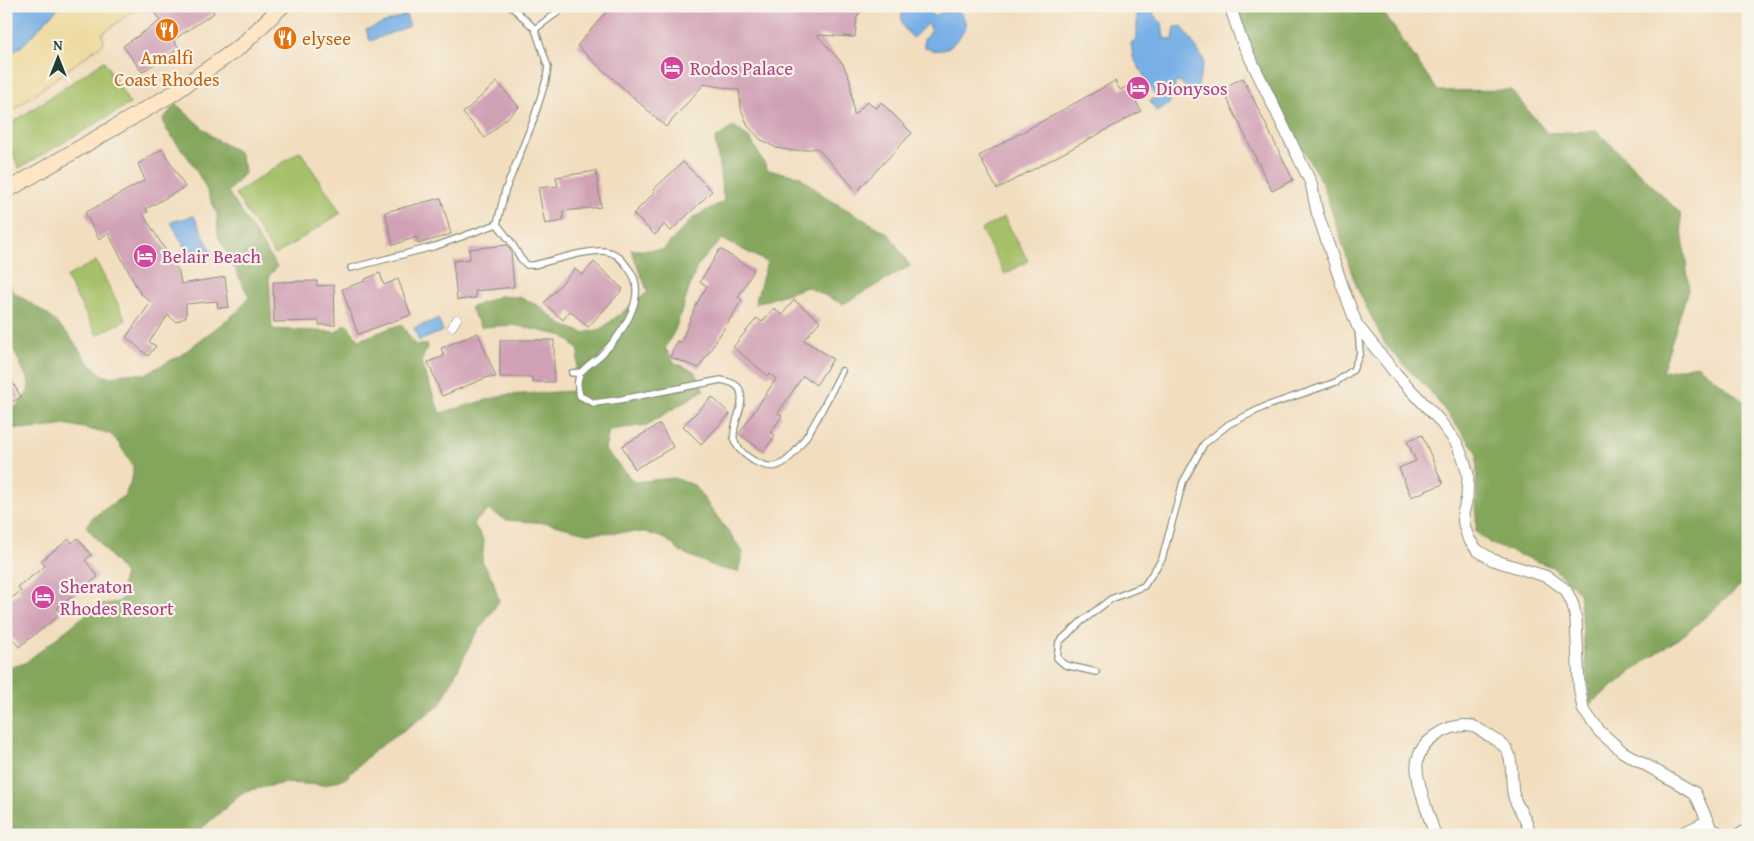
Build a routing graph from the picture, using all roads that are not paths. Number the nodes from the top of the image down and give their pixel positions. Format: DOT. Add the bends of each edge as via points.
graph roads {
  1 [pos="282,6"];
  2 [pos="511,6"];
  3 [pos="566,6"];
  4 [pos="1230,6"];
  5 [pos="535,29"];
  6 [pos="6,191"];
  7 [pos="497,224"];
  8 [pos="351,268"];
  9 [pos="457,319"];
  10 [pos="1358,324"];
  11 [pos="452,327"];
  12 [pos="842,371"];
  13 [pos="572,372"];
  14 [pos="581,372"];
  15 [pos="1096,672"];
  16 [pos="1708,821"];
  17 [pos="1748,829"];
  18 [pos="1528,832"];
  19 [pos="1435,835"];
  20 [pos="1679,835"];
  21 [pos="1724,835"];
  22 [pos="1739,835"];
  1 -- 6 [label="main road" via="241,46 172,94"];
  2 -- 5 [label="lane"];
  3 -- 5 [label="lane"];
  4 -- 10 [label="street" via="1241,39 1311,183 1317,212"];
  5 -- 7 [label="lane" via="548,67 546,80 505,191"];
  7 -- 8 [label="lane" via="436,246"];
  7 -- 14 [label="lane" via="527,265 597,250 610,252 632,273 637,285 624,329"];
  9 -- 11 [label="street"];
  10 -- 15 [label="lane" via="1360,353 1353,370 1336,382 1264,407 1229,424 1204,444 1183,482 1162,560 1144,586 1111,600 1059,642 1057,658 1065,665"];
  10 -- 16 [label="street" via="1381,356 1457,444 1468,475 1464,524 1468,538 1477,550 1493,560 1548,577 1566,590 1576,620 1583,709 1600,731 1623,752 1695,793"];
  12 -- 14 [label="lane" via="802,444 783,463 774,467 744,456 734,441 741,393 735,384 721,380 594,403 580,396 577,383"];
  13 -- 14 [label="lane"];
  16 -- 20 [label="street"];
  16 -- 21 [label="street" via="1711,829"];
  17 -- 22 [label="street"];
  18 -- 19 [label="street" via="1528,825 1515,799 1508,750 1472,726 1456,726 1436,734 1423,748 1417,764 1420,788"];
}
